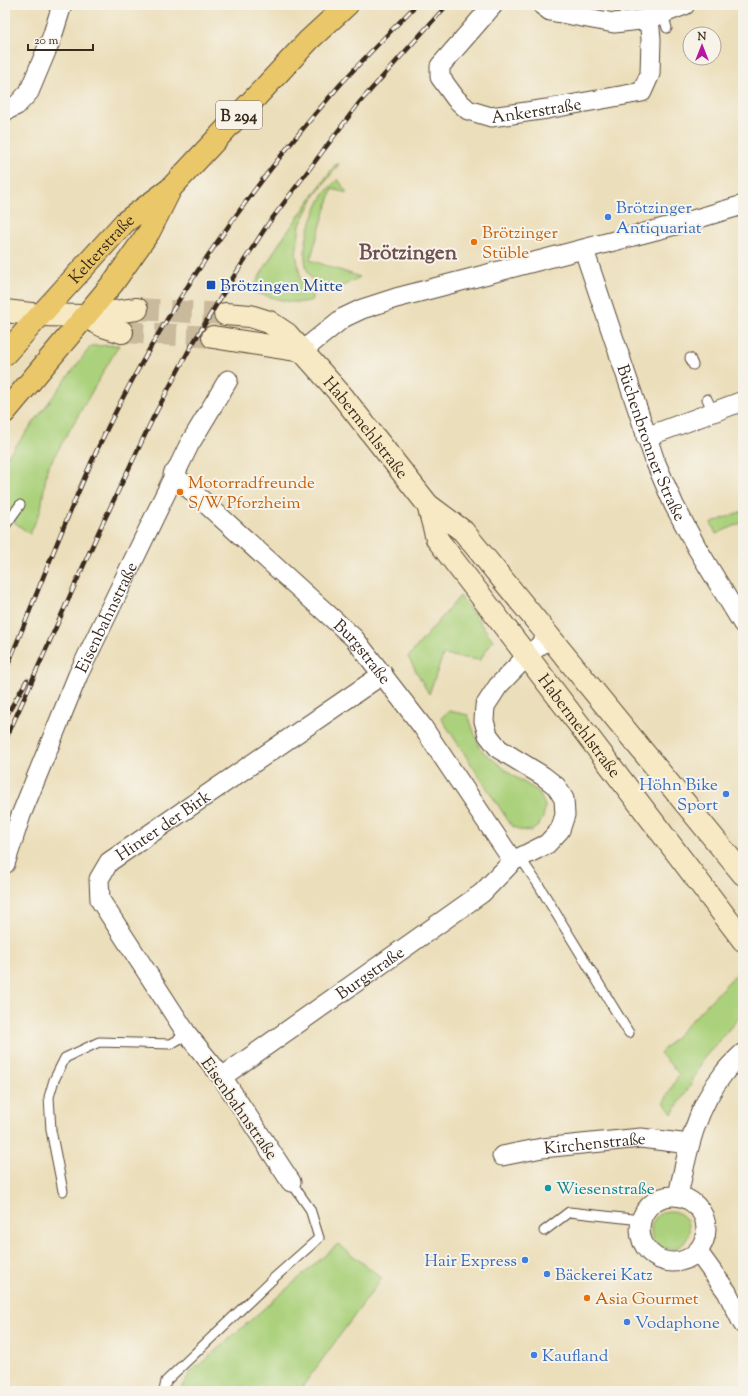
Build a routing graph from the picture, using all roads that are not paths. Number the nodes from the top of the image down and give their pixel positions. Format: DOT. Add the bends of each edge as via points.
graph roads {
  1 [pos="62,5"];
  2 [pos="493,5"];
  3 [pos="685,5"];
  4 [pos="339,7"];
  5 [pos="546,11"];
  6 [pos="660,20"];
  7 [pos="5,111"];
  8 [pos="170,189"];
  9 [pos="743,206"];
  10 [pos="584,250"];
  11 [pos="137,309"];
  12 [pos="5,312"];
  13 [pos="225,314"];
  14 [pos="40,315"];
  15 [pos="84,316"];
  16 [pos="122,332"];
  17 [pos="213,337"];
  18 [pos="302,351"];
  19 [pos="5,354"];
  20 [pos="228,380"];
  21 [pos="743,401"];
  22 [pos="5,412"];
  23 [pos="646,437"];
  24 [pos="173,474"];
  25 [pos="20,505"];
  26 [pos="428,505"];
  27 [pos="5,526"];
  28 [pos="743,624"];
  29 [pos="550,637"];
  30 [pos="527,656"];
  31 [pos="383,674"];
  32 [pos="517,860"];
  33 [pos="5,864"];
  34 [pos="743,874"];
  35 [pos="743,940"];
  36 [pos="629,1032"];
  37 [pos="187,1034"];
  38 [pos="743,1054"];
  39 [pos="222,1076"];
  40 [pos="689,1144"];
  41 [pos="502,1156"];
  42 [pos="291,1182"];
  43 [pos="63,1191"];
  44 [pos="678,1196"];
  45 [pos="641,1220"];
  46 [pos="544,1231"];
  47 [pos="698,1252"];
  48 [pos="743,1324"];
  49 [pos="164,1391"];
  1 -- 7 [label="street" via="29,92 17,106"];
  2 -- 6 [label="street, Ankerstraße" via="440,66 440,77 456,99 468,110 490,117 642,92 650,74 651,39"];
  3 -- 6 [label="street"];
  4 -- 8 [label="main road, Kelterstraße / B 294"];
  5 -- 6 [label="street" via="614,23"];
  8 -- 14 [label="main road, Kelterstraße / B 294" via="125,222"];
  8 -- 15 [label="main road, Kelterstraße / B 294" via="149,232 113,283"];
  9 -- 10 [label="street"];
  10 -- 18 [label="street" via="362,309 344,318"];
  10 -- 23 [label="street, Büchenbronner Straße"];
  11 -- 15 [label="main road"];
  12 -- 14 [label="main road"];
  13 -- 18 [label="main road, Habermehlstraße" via="250,316 269,322 287,334"];
  14 -- 15 [label="main road"];
  14 -- 19 [label="main road, B 294"];
  15 -- 16 [label="main road"];
  15 -- 22 [label="main road, B 294"];
  17 -- 18 [label="main road"];
  18 -- 26 [label="main road, Habermehlstraße" via="343,397"];
  20 -- 24 [label="street, Eisenbahnstraße" via="188,444"];
  21 -- 23 [label="street" via="710,406"];
  23 -- 28 [label="street, Büchenbronner Straße" via="674,505"];
  24 -- 31 [label="street, Burgstraße" via="354,638"];
  24 -- 33 [label="street, Eisenbahnstraße" via="78,675"];
  25 -- 27 [label="lane"];
  26 -- 29 [label="main road, Habermehlstraße" via="463,531"];
  26 -- 30 [label="main road, Habermehlstraße" via="437,539"];
  29 -- 30 [label="street, Burgstraße"];
  29 -- 34 [label="main road, Habermehlstraße"];
  30 -- 32 [label="street, Burgstraße" via="498,686 485,706 484,721 488,735 499,749 556,786 564,799 565,815 560,830 547,844"];
  30 -- 35 [label="main road, Habermehlstraße"];
  31 -- 32 [label="street, Burgstraße"];
  31 -- 37 [label="street, Hinter der Birk" via="109,862 99,879 100,900"];
  32 -- 36 [label="lane, Burgstraße" via="538,884"];
  32 -- 39 [label="street, Burgstraße" via="482,893"];
  37 -- 39 [label="street, Eisenbahnstraße"];
  37 -- 43 [label="lane" via="171,1044 99,1042 65,1058 49,1097 51,1130"];
  38 -- 40 [label="street" via="724,1072 712,1089"];
  39 -- 42 [label="street, Eisenbahnstraße"];
  40 -- 41 [label="street, Kirchenstraße" via="641,1138 542,1148"];
  40 -- 44 [label="street"];
  42 -- 49 [label="lane" via="310,1210 318,1238 166,1381"];
  44 -- 45 [label="street" via="655,1201 644,1212"];
  44 -- 47 [label="street" via="685,1198 700,1210 705,1220 704,1242"];
  45 -- 46 [label="lane" via="569,1212"];
  45 -- 47 [label="street" via="643,1244 656,1258 678,1262"];
  47 -- 48 [label="street" via="727,1292"];
}
